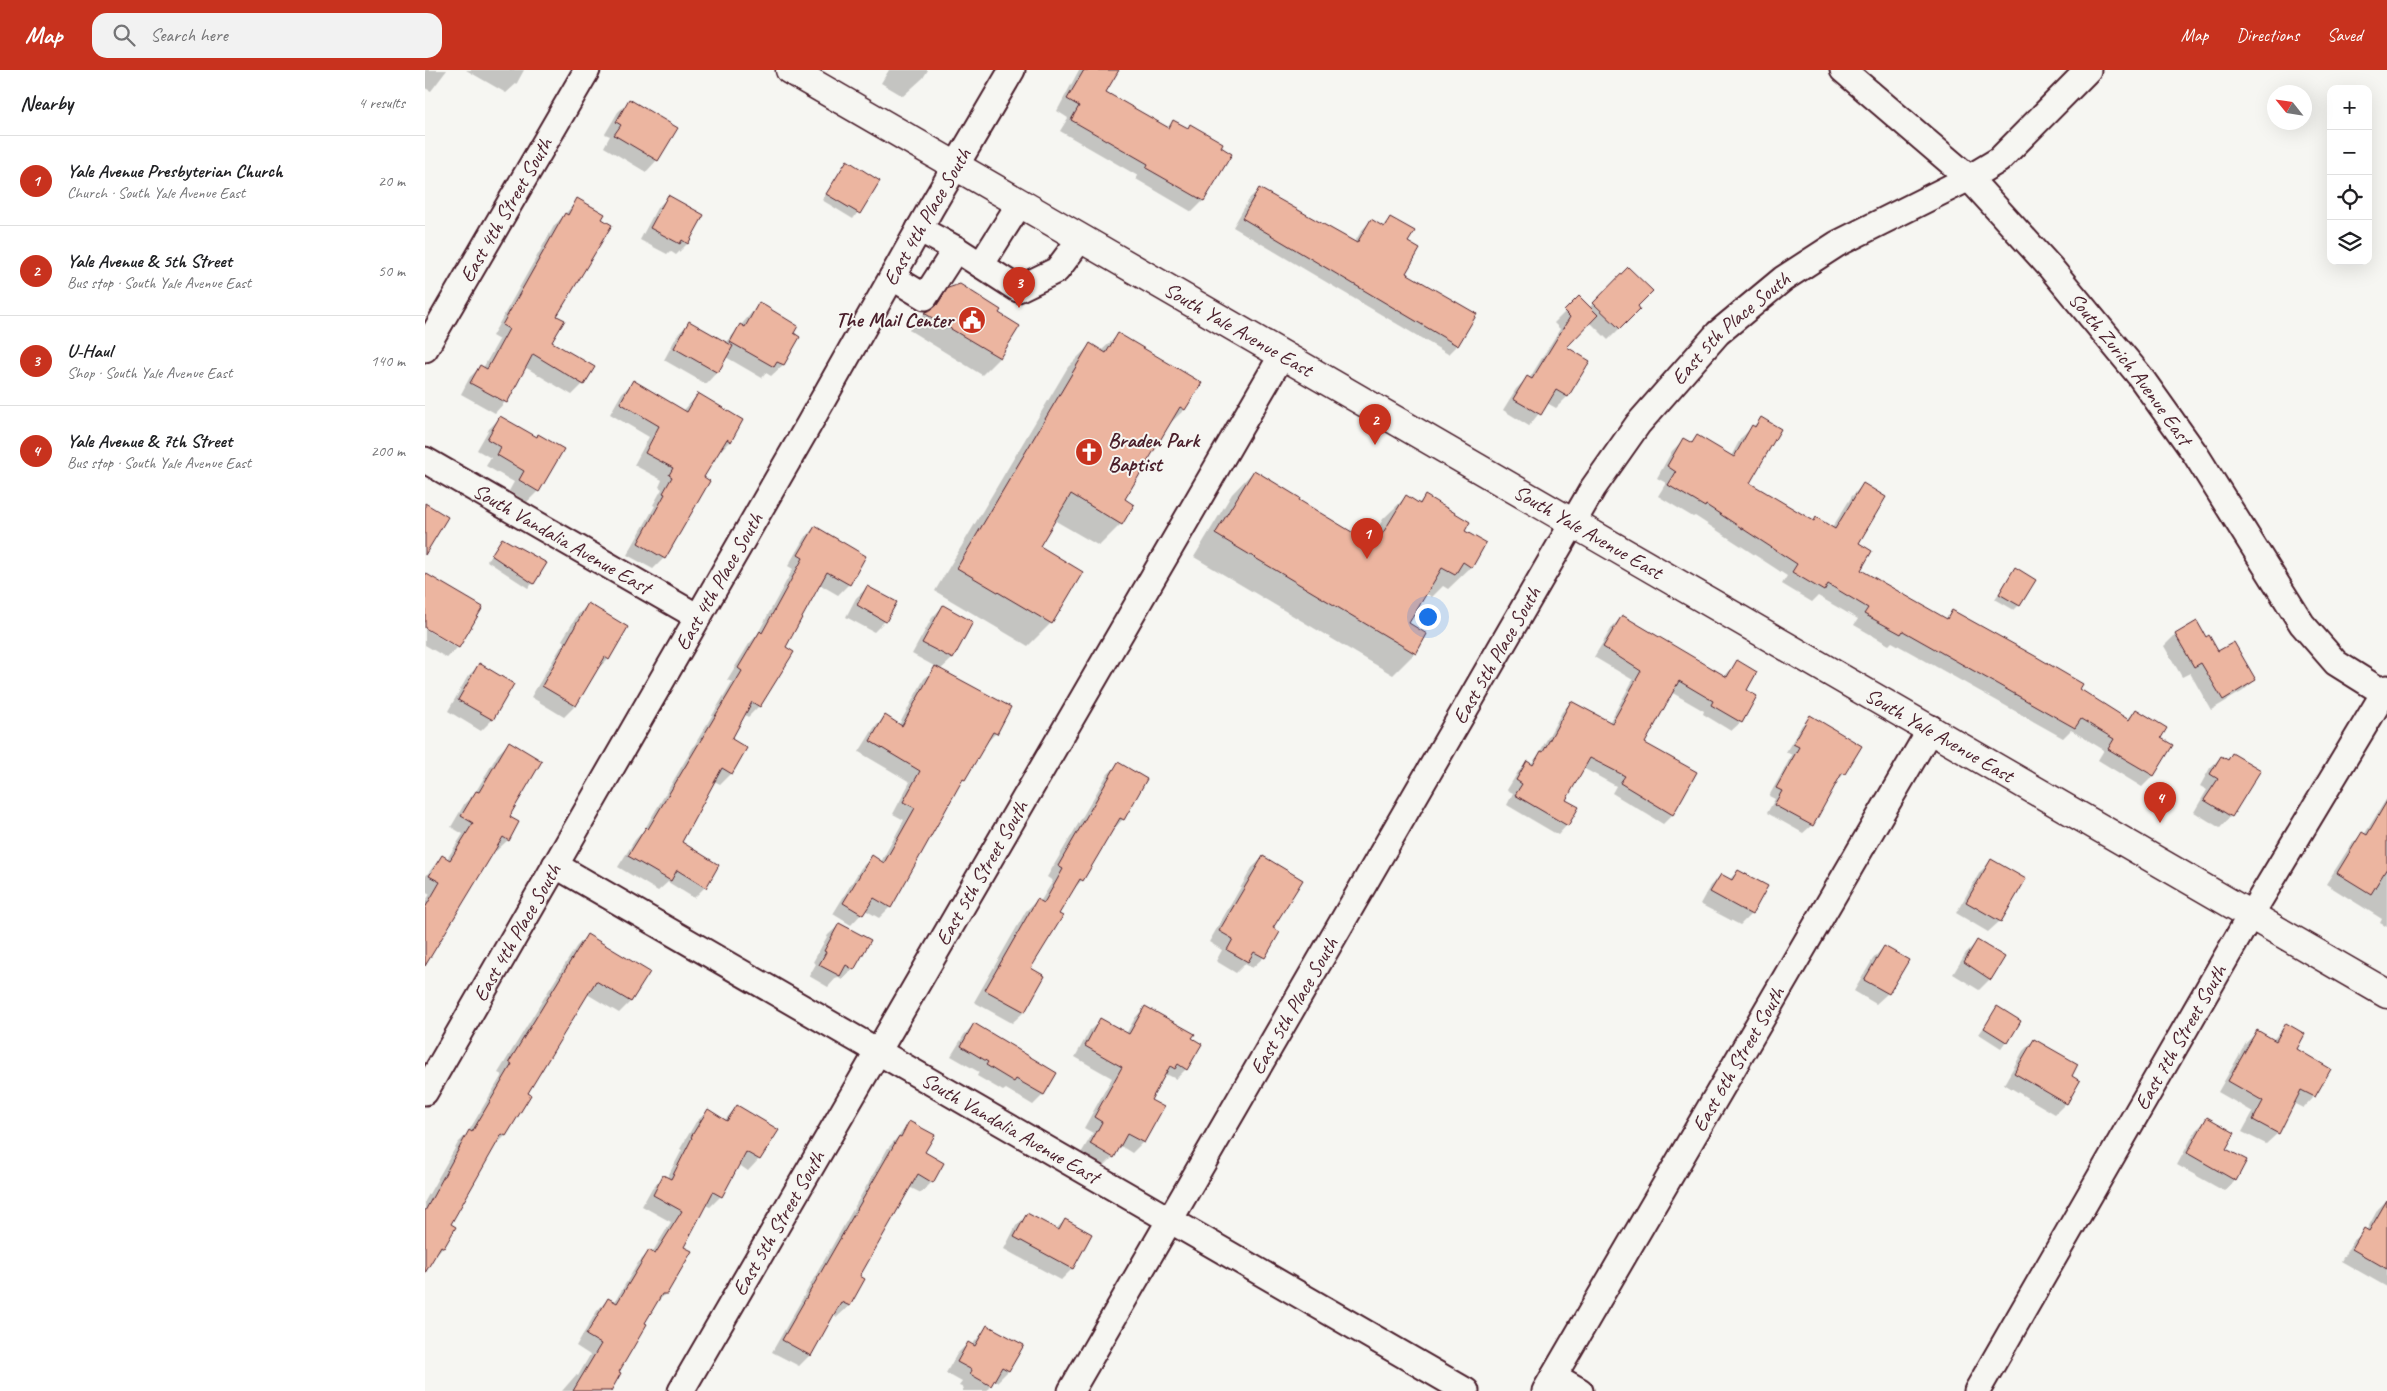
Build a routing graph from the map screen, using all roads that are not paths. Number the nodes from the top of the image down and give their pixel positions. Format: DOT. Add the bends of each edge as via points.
graph roads {
  1 [pos="587,70"];
  2 [pos="791,70"];
  3 [pos="1012,70"];
  4 [pos="1843,70"];
  5 [pos="2088,70"];
  6 [pos="956,166"];
  7 [pos="1969,178"];
  8 [pos="1020,204"];
  9 [pos="919,229"];
  10 [pos="1081,238"];
  11 [pos="956,249"];
  12 [pos="981,265"];
  13 [pos="892,277"];
  14 [pos="425,349"];
  15 [pos="1282,355"];
  16 [pos="425,460"];
  17 [pos="1574,522"];
  18 [pos="698,616"];
  19 [pos="2386,690"];
  20 [pos="1931,728"];
  21 [pos="555,865"];
  22 [pos="2251,916"];
  23 [pos="2387,994"];
  24 [pos="879,1051"];
  25 [pos="435,1054"];
  26 [pos="425,1092"];
  27 [pos="1171,1219"];
  28 [pos="1550,1383"];
  29 [pos="681,1391"];
  30 [pos="1071,1391"];
  31 [pos="1466,1391"];
  32 [pos="1580,1391"];
  33 [pos="1977,1391"];
  1 -- 14 [label="street, East 4th Street South"];
  2 -- 6 [label="main road, South Yale Avenue East"];
  3 -- 6 [label="street, East 4th Place South"];
  4 -- 7 [label="street, South Zurich Avenue East"];
  5 -- 7 [label="street, East 5th Place South" via="1999,160"];
  6 -- 8 [label="main road, South Yale Avenue East"];
  6 -- 9 [label="street, East 4th Place South"];
  7 -- 17 [label="street, East 5th Place South" via="1837,244 1783,279 1718,333 1638,424 1593,488"];
  7 -- 19 [label="street, South Zurich Avenue East" via="2050,267 2139,375 2196,455 2303,624 2336,663"];
  8 -- 10 [label="main road, South Yale Avenue East"];
  8 -- 12 [label="street"];
  9 -- 11 [label="street"];
  9 -- 13 [label="street, East 4th Place South"];
  10 -- 12 [label="street" via="1057,270 1018,289"];
  10 -- 15 [label="main road, South Yale Avenue East"];
  11 -- 12 [label="street"];
  11 -- 13 [label="street" via="925,297"];
  13 -- 18 [label="street, East 4th Place South"];
  15 -- 17 [label="main road, South Yale Avenue East"];
  15 -- 24 [label="street, East 5th Street South"];
  16 -- 18 [label="street, South Vandalia Avenue East"];
  17 -- 20 [label="main road, South Yale Avenue East"];
  17 -- 27 [label="street, East 5th Place South"];
  18 -- 21 [label="street, East 4th Place South"];
  19 -- 22 [label="street, East 7th Street South"];
  20 -- 22 [label="main road, South Yale Avenue East"];
  20 -- 28 [label="street, East 6th Street South"];
  21 -- 24 [label="street, South Vandalia Avenue East"];
  21 -- 25 [label="street, East 4th Place South"];
  22 -- 23 [label="main road, South Yale Avenue East"];
  22 -- 33 [label="street, East 7th Street South"];
  24 -- 27 [label="street, South Vandalia Avenue East"];
  24 -- 29 [label="street, East 5th Street South"];
  25 -- 26 [label="street, East 4th Place South"];
  27 -- 30 [label="street, East 5th Place South"];
  27 -- 31 [label="street, South Vandalia Avenue East"];
  28 -- 32 [label="street"];
}
